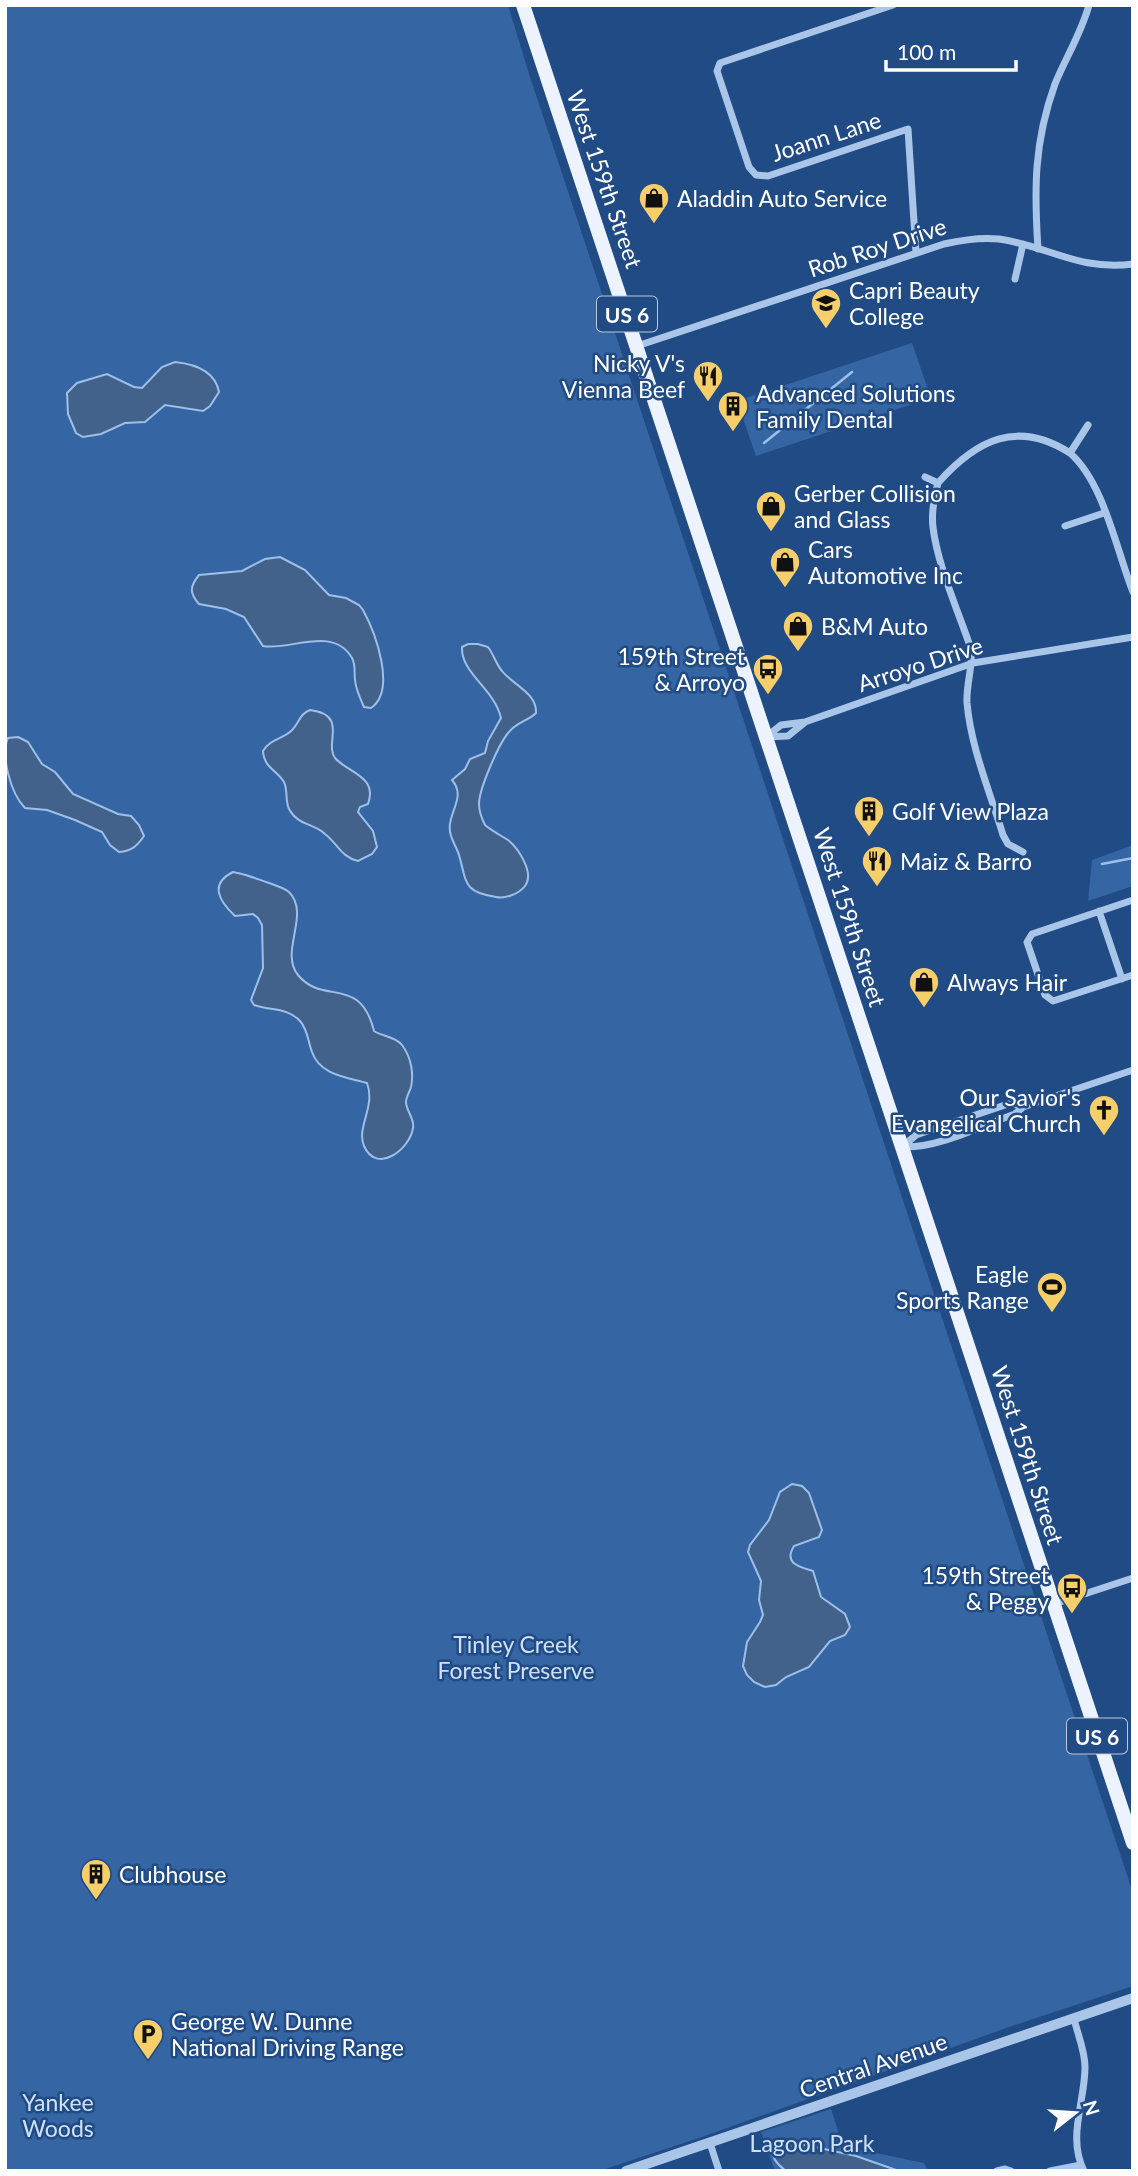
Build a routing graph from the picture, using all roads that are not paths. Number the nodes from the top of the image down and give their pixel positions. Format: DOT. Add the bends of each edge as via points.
graph roads {
  1 [pos="523,5"];
  2 [pos="893,5"];
  3 [pos="1089,5"];
  4 [pos="1023,244"];
  5 [pos="1038,249"];
  6 [pos="916,253"];
  7 [pos="1133,264"];
  8 [pos="1015,279"];
  9 [pos="637,346"];
  10 [pos="1088,425"];
  11 [pos="1070,453"];
  12 [pos="925,477"];
  13 [pos="938,483"];
  14 [pos="1104,513"];
  15 [pos="1065,526"];
  16 [pos="1133,592"];
  17 [pos="1133,636"];
  18 [pos="972,663"];
  19 [pos="805,722"];
  20 [pos="766,737"];
  21 [pos="1023,852"];
  22 [pos="1133,900"];
  23 [pos="1099,911"];
  24 [pos="1133,975"];
  25 [pos="1122,979"];
  26 [pos="1131,1071"];
  27 [pos="1133,1081"];
  28 [pos="1023,1107"];
  29 [pos="902,1147"];
  30 [pos="1133,1578"];
  31 [pos="1054,1604"];
  32 [pos="1133,1843"];
  33 [pos="1133,1998"];
  34 [pos="1074,2019"];
  35 [pos="709,2143"];
  36 [pos="1083,2168"];
  37 [pos="626,2171"];
  38 [pos="719,2171"];
  39 [pos="997,2171"];
  40 [pos="1011,2171"];
  41 [pos="1050,2171"];
  1 -- 9 [label="main road, West 159th Street / US 6"];
  2 -- 6 [label="street, Joann Lane" via="720,63 717,71 749,167 756,175 768,176 908,129"];
  3 -- 5 [label="street" via="1055,84 1037,151"];
  4 -- 5 [label="street, Rob Roy Drive"];
  4 -- 6 [label="street, Rob Roy Drive" via="977,239"];
  4 -- 8 [label="street"];
  5 -- 7 [label="street, Rob Roy Drive" via="1093,265"];
  6 -- 9 [label="street, Rob Roy Drive"];
  9 -- 20 [label="main road, West 159th Street / US 6"];
  10 -- 11 [label="street"];
  11 -- 13 [label="street" via="1031,436 1004,437 970,452"];
  11 -- 14 [label="street" via="1083,464"];
  12 -- 13 [label="street"];
  13 -- 18 [label="street" via="932,526"];
  14 -- 15 [label="street"];
  14 -- 16 [label="street"];
  17 -- 18 [label="street, Arroyo Drive"];
  18 -- 19 [label="street, Arroyo Drive"];
  18 -- 21 [label="street" via="967,700 973,739 1003,835 1008,844"];
  19 -- 20 [label="street, Arroyo Drive" via="781,725"];
  19 -- 20 [label="street, Arroyo Drive" via="788,736"];
  20 -- 29 [label="main road, West 159th Street / US 6"];
  22 -- 23 [label="street"];
  23 -- 25 [label="street"];
  23 -- 25 [label="street" via="1032,934 1028,945 1045,995 1053,1001"];
  24 -- 25 [label="street"];
  26 -- 27 [label="street"];
  26 -- 28 [label="street"];
  28 -- 29 [label="street" via="938,1142"];
  28 -- 29 [label="street" via="1011,1103 916,1135"];
  29 -- 31 [label="main road, West 159th Street / US 6"];
  30 -- 31 [label="street"];
  31 -- 32 [label="main road, West 159th Street / US 6"];
  33 -- 34 [label="street, Central Avenue"];
  34 -- 35 [label="street, Central Avenue"];
  34 -- 36 [label="street" via="1085,2068 1076,2140"];
  35 -- 37 [label="street, Central Avenue"];
  35 -- 38 [label="street"];
  36 -- 41 [label="street"];
  39 -- 40 [label="street"];
}
